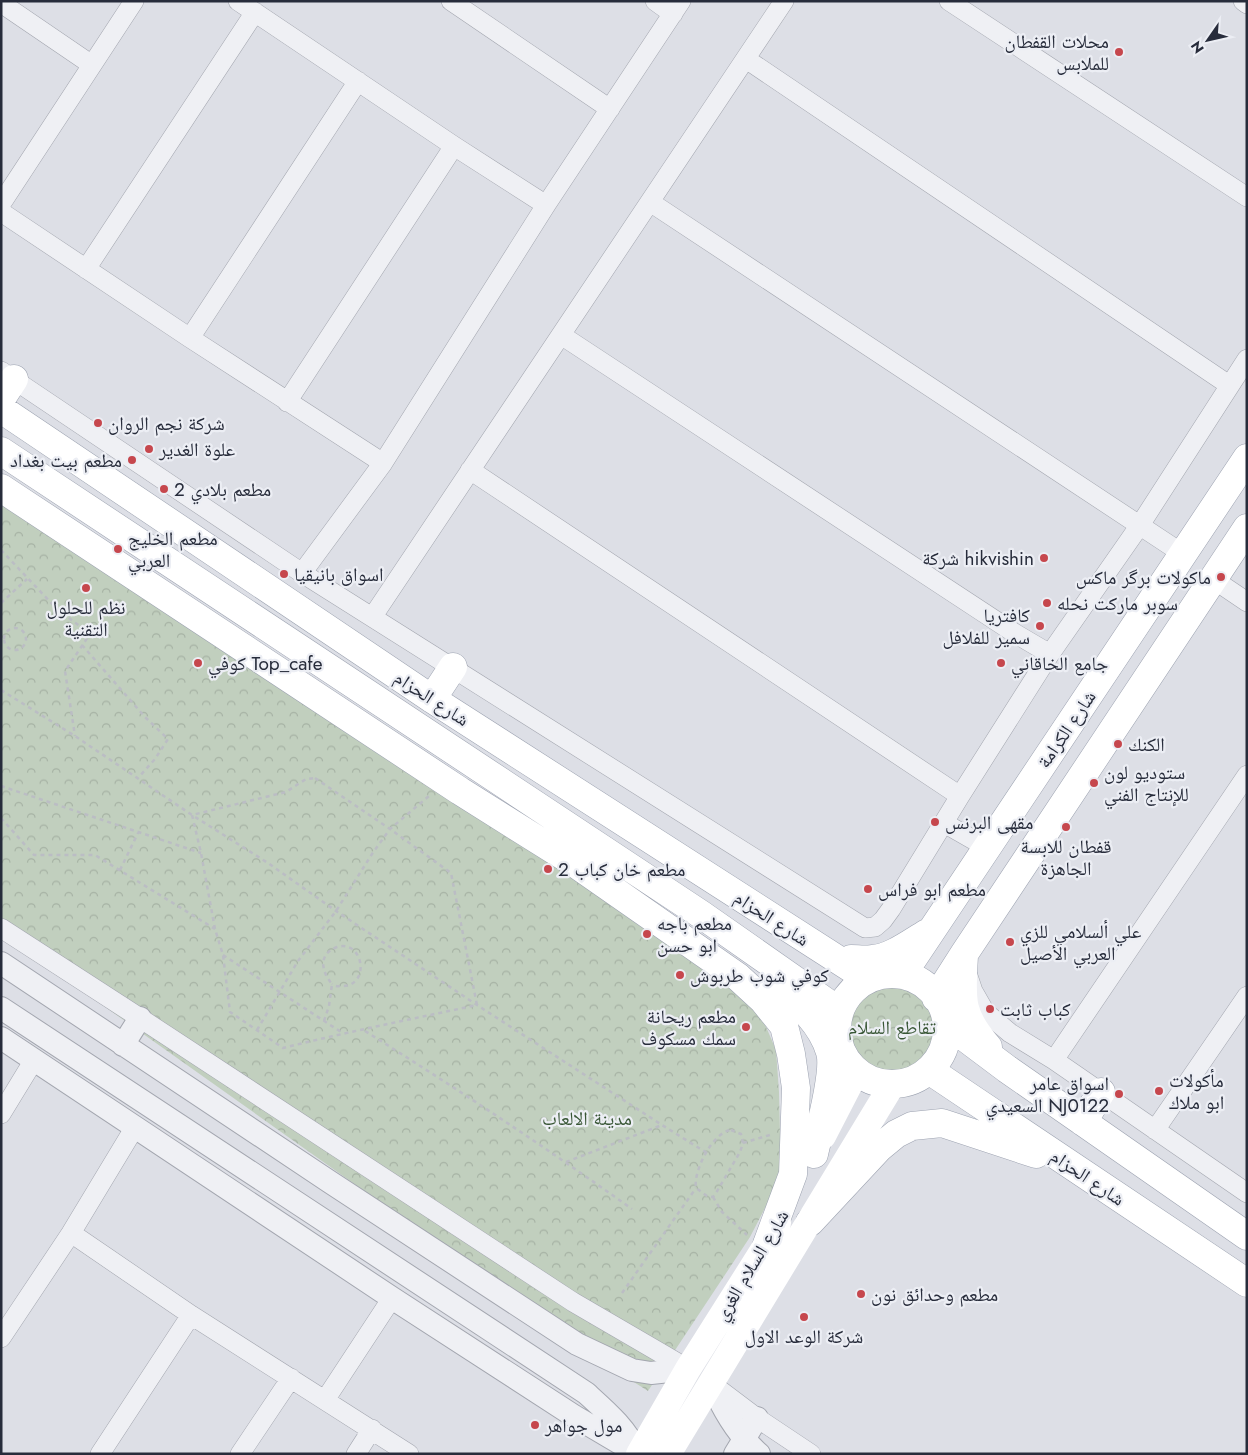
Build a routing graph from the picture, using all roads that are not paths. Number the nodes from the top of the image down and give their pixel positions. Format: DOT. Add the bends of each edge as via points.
graph roads {
  1 [pos="134,1"];
  2 [pos="238,1"];
  3 [pos="451,1"];
  4 [pos="655,1"];
  5 [pos="784,1"];
  6 [pos="948,1"];
  7 [pos="1243,1"];
  8 [pos="1,3"];
  9 [pos="1247,4"];
  10 [pos="677,7"];
  11 [pos="255,12"];
  12 [pos="746,59"];
  13 [pos="92,65"];
  14 [pos="358,81"];
  15 [pos="610,109"];
  16 [pos="454,146"];
  17 [pos="1247,197"];
  18 [pos="650,202"];
  19 [pos="1,204"];
  20 [pos="546,205"];
  21 [pos="1,212"];
  22 [pos="86,269"];
  23 [pos="561,335"];
  24 [pos="190,338"];
  25 [pos="1247,359"];
  26 [pos="5,383"];
  27 [pos="1229,385"];
  28 [pos="287,402"];
  29 [pos="1,409"];
  30 [pos="1,451"];
  31 [pos="1247,458"];
  32 [pos="383,463"];
  33 [pos="470,470"];
  34 [pos="1,488"];
  35 [pos="160,515"];
  36 [pos="1140,525"];
  37 [pos="1247,528"];
  38 [pos="139,542"];
  39 [pos="209,549"];
  40 [pos="1183,554"];
  41 [pos="302,573"];
  42 [pos="193,579"];
  43 [pos="1213,579"];
  44 [pos="1247,602"];
  45 [pos="372,616"];
  46 [pos="1050,654"];
  47 [pos="452,667"];
  48 [pos="432,698"];
  49 [pos="452,751"];
  50 [pos="1247,775"];
  51 [pos="460,791"];
  52 [pos="960,796"];
  53 [pos="944,823"];
  54 [pos="986,847"];
  55 [pos="702,915"];
  56 [pos="1,928"];
  57 [pos="932,930"];
  58 [pos="834,958"];
  59 [pos="964,959"];
  60 [pos="1,963"];
  61 [pos="902,975"];
  62 [pos="868,979"];
  63 [pos="1247,996"];
  64 [pos="936,998"];
  65 [pos="1,1008"];
  66 [pos="839,1011"];
  67 [pos="140,1018"];
  68 [pos="947,1024"];
  69 [pos="1,1038"];
  70 [pos="123,1045"];
  71 [pos="34,1060"];
  72 [pos="1054,1060"];
  73 [pos="1006,1069"];
  74 [pos="929,1070"];
  75 [pos="856,1072"];
  76 [pos="103,1075"];
  77 [pos="892,1085"];
  78 [pos="1101,1092"];
  79 [pos="89,1096"];
  80 [pos="1,1114"];
  81 [pos="1082,1122"];
  82 [pos="135,1127"];
  83 [pos="1155,1130"];
  84 [pos="814,1154"];
  85 [pos="1073,1167"];
  86 [pos="1247,1193"];
  87 [pos="810,1222"];
  88 [pos="70,1233"];
  89 [pos="1247,1236"];
  90 [pos="766,1246"];
  91 [pos="1247,1284"];
  92 [pos="392,1298"];
  93 [pos="191,1314"];
  94 [pos="533,1314"];
  95 [pos="1,1338"];
  96 [pos="513,1344"];
  97 [pos="688,1369"];
  98 [pos="290,1378"];
  99 [pos="712,1384"];
  100 [pos="325,1400"];
  101 [pos="757,1418"];
  102 [pos="372,1429"];
  103 [pos="746,1449"];
  104 [pos="100,1454"];
  105 [pos="240,1454"];
  106 [pos="356,1454"];
  107 [pos="409,1454"];
  108 [pos="638,1454"];
  109 [pos="668,1454"];
  110 [pos="812,1454"];
  1 -- 13 [label="street"];
  2 -- 11 [label="street"];
  3 -- 15 [label="street"];
  4 -- 10 [label="street"];
  5 -- 12 [label="street"];
  6 -- 17 [label="street"];
  7 -- 9 [label="street"];
  8 -- 13 [label="street"];
  10 -- 15 [label="street"];
  11 -- 14 [label="street"];
  11 -- 22 [label="street"];
  12 -- 18 [label="street"];
  12 -- 27 [label="street"];
  13 -- 19 [label="street"];
  14 -- 16 [label="street"];
  14 -- 24 [label="street"];
  15 -- 20 [label="street"];
  16 -- 20 [label="street"];
  16 -- 28 [label="street"];
  18 -- 23 [label="street"];
  18 -- 36 [label="street"];
  20 -- 32 [label="street"];
  21 -- 22 [label="street"];
  22 -- 24 [label="street"];
  23 -- 33 [label="street"];
  23 -- 46 [label="street"];
  24 -- 28 [label="street"];
  25 -- 27 [label="street"];
  26 -- 41 [label="street"];
  27 -- 36 [label="street"];
  28 -- 32 [label="street"];
  29 -- 35 [label="main road, شارع الحزام"];
  30 -- 38 [label="main road, شارع الحزام"];
  31 -- 40 [label="main road, شارع الكرامة"];
  32 -- 41 [label="street"];
  33 -- 45 [label="street"];
  33 -- 52 [label="street"];
  34 -- 51 [label="main road"];
  35 -- 38 [label="main road" via="162,526 159,536 150,542"];
  35 -- 39 [label="main road, شارع الحزام"];
  36 -- 40 [label="street"];
  36 -- 46 [label="street"];
  37 -- 43 [label="main road, شارع الكرامة"];
  38 -- 42 [label="main road, شارع الحزام"];
  39 -- 42 [label="main road" via="199,551 191,558 189,569"];
  39 -- 48 [label="main road, شارع الحزام"];
  40 -- 54 [label="main road, شارع الكرامة"];
  41 -- 45 [label="street"];
  42 -- 49 [label="main road, شارع الحزام"];
  43 -- 44 [label="street"];
  43 -- 59 [label="main road, شارع الكرامة"];
  45 -- 47 [label="street"];
  46 -- 52 [label="street"];
  47 -- 48 [label="main road"];
  47 -- 53 [label="street" via="865,928 875,927 883,920"];
  48 -- 58 [label="main road, شارع الحزام"];
  49 -- 51 [label="main road"];
  49 -- 55 [label="main road, شارع الحزام"];
  50 -- 72 [label="street"];
  51 -- 90 [label="main road" via="580,868 738,978 763,1000 784,1026 796,1088 793,1174"];
  52 -- 53 [label="street"];
  53 -- 54 [label="street"];
  54 -- 57 [label="main road, شارع الكرامة"];
  55 -- 66 [label="main road, شارع الحزام"];
  55 -- 84 [label="main road" via="786,992 821,1031 831,1053 831,1077"];
  56 -- 67 [label="street"];
  57 -- 58 [label="main road" via="885,956"];
  57 -- 61 [label="main road, شارع الكرامة"];
  58 -- 62 [label="main road, شارع الحزام"];
  59 -- 64 [label="main road, شارع الكرامة"];
  59 -- 72 [label="street" via="973,991 985,1012 1010,1034"];
  59 -- 73 [label="main road" via="962,986 969,1021"];
  60 -- 70 [label="street"];
  61 -- 62 [label="main road" via="884,974"];
  61 -- 64 [label="main road" via="921,983"];
  62 -- 66 [label="main road" via="850,993"];
  63 -- 83 [label="street"];
  64 -- 68 [label="main road"];
  65 -- 76 [label="street"];
  66 -- 75 [label="main road" via="838,1044 845,1060"];
  67 -- 70 [label="street"];
  67 -- 97 [label="street" via="573,1302"];
  68 -- 73 [label="main road"];
  68 -- 74 [label="main road" via="943,1049"];
  69 -- 71 [label="street"];
  70 -- 94 [label="street"];
  71 -- 79 [label="street"];
  71 -- 80 [label="street"];
  72 -- 78 [label="street"];
  73 -- 81 [label="main road"];
  74 -- 77 [label="main road" via="906,1083"];
  74 -- 85 [label="main road, شارع الحزام"];
  75 -- 77 [label="main road" via="873,1082"];
  75 -- 84 [label="main road, شارع السلام الغري"];
  76 -- 79 [label="street"];
  76 -- 96 [label="street"];
  77 -- 87 [label="main road, شارع السلام الغري"];
  78 -- 81 [label="main road"];
  78 -- 83 [label="street"];
  79 -- 82 [label="street"];
  81 -- 89 [label="main road"];
  82 -- 88 [label="street"];
  82 -- 92 [label="street"];
  83 -- 86 [label="street"];
  84 -- 90 [label="main road, شارع السلام الغري"];
  85 -- 87 [label="main road" via="942,1123 912,1126 879,1148"];
  85 -- 91 [label="main road, شارع الحزام"];
  87 -- 99 [label="main road, شارع السلام الغري"];
  88 -- 93 [label="street"];
  88 -- 95 [label="street"];
  90 -- 97 [label="main road, شارع السلام الغري"];
  92 -- 100 [label="street"];
  92 -- 108 [label="street"];
  93 -- 98 [label="street"];
  93 -- 104 [label="street"];
  94 -- 96 [label="street" via="536,1327 532,1336"];
  94 -- 97 [label="street" via="577,1344 632,1370 651,1373"];
  96 -- 108 [label="street" via="586,1393 620,1424"];
  97 -- 108 [label="main road, شارع السلام الغري"];
  98 -- 100 [label="street"];
  98 -- 105 [label="street"];
  99 -- 101 [label="street"];
  99 -- 103 [label="street"];
  99 -- 109 [label="main road, شارع السلام الغري"];
  100 -- 102 [label="street"];
  101 -- 103 [label="street"];
  101 -- 110 [label="street"];
  102 -- 106 [label="street"];
  102 -- 107 [label="street"];
}
